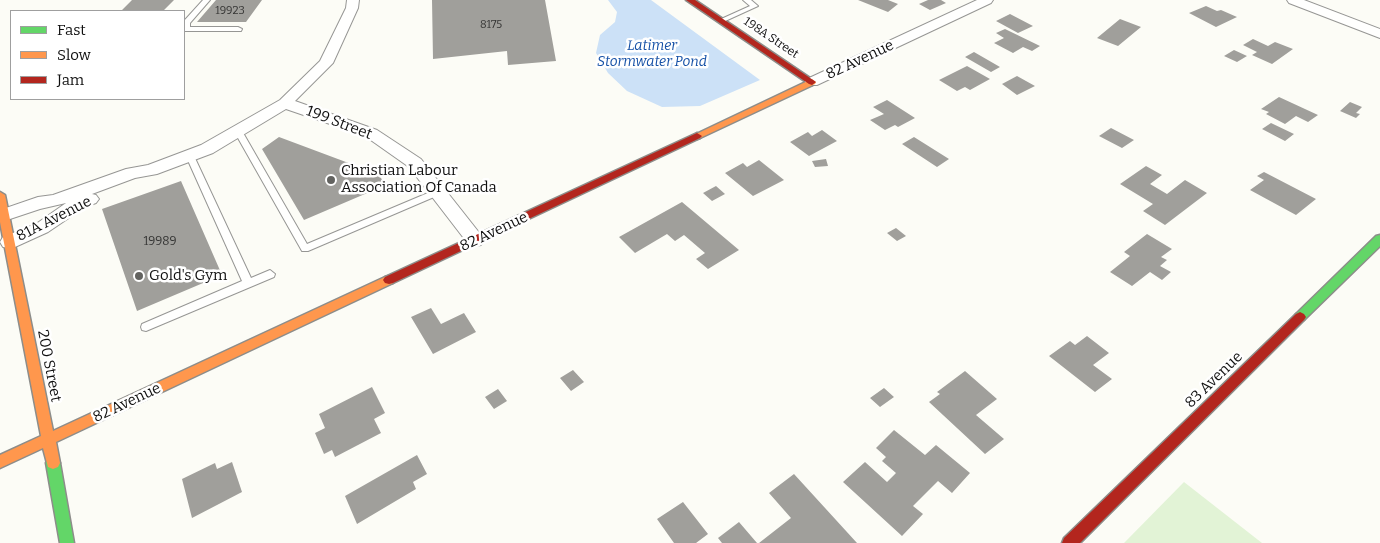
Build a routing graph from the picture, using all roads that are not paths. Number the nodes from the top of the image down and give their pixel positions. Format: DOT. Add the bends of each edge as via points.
graph roads {
  1 [pos="207,0"];
  2 [pos="353,0"];
  3 [pos="690,0"];
  4 [pos="746,0"];
  5 [pos="987,0"];
  6 [pos="1293,0"];
  7 [pos="721,21"];
  8 [pos="238,29"];
  9 [pos="1380,34"];
  10 [pos="812,82"];
  11 [pos="285,103"];
  12 [pos="238,131"];
  13 [pos="190,156"];
  14 [pos="152,170"];
  15 [pos="438,192"];
  16 [pos="0,195"];
  17 [pos="4,215"];
  18 [pos="476,240"];
  19 [pos="9,242"];
  20 [pos="1377,246"];
  21 [pos="270,274"];
  22 [pos="248,283"];
  23 [pos="146,327"];
  24 [pos="49,440"];
  25 [pos="0,462"];
  26 [pos="67,543"];
  27 [pos="1069,543"];
  1 -- 8 [label="lane" via="186,23 186,29"];
  2 -- 11 [label="street, 199 Street" via="326,63"];
  3 -- 7 [label="street, 198A Street"];
  4 -- 7 [label="lane" via="756,6"];
  5 -- 10 [label="street, 82 Avenue"];
  6 -- 9 [label="street"];
  7 -- 10 [label="street, 198A Street"];
  10 -- 18 [label="street, 82 Avenue"];
  11 -- 12 [label="street, 81A Avenue"];
  11 -- 15 [label="street, 199 Street" via="371,133 415,162"];
  12 -- 13 [label="street, 81A Avenue"];
  12 -- 15 [label="lane" via="305,249"];
  13 -- 14 [label="street, 81A Avenue"];
  13 -- 22 [label="lane"];
  14 -- 17 [label="street, 81A Avenue" via="132,173 55,201"];
  14 -- 19 [label="street, 81A Avenue" via="138,182 79,203 42,228"];
  15 -- 18 [label="street, 199 Street"];
  16 -- 17 [label="street, 200 Street"];
  17 -- 19 [label="street, 200 Street"];
  18 -- 24 [label="street, 82 Avenue"];
  19 -- 24 [label="street, 200 Street"];
  20 -- 27 [label="street, 83 Avenue"];
  21 -- 22 [label="lane"];
  22 -- 23 [label="lane"];
  24 -- 25 [label="street, 82 Avenue"];
  24 -- 26 [label="street, 200 Street"];
}
